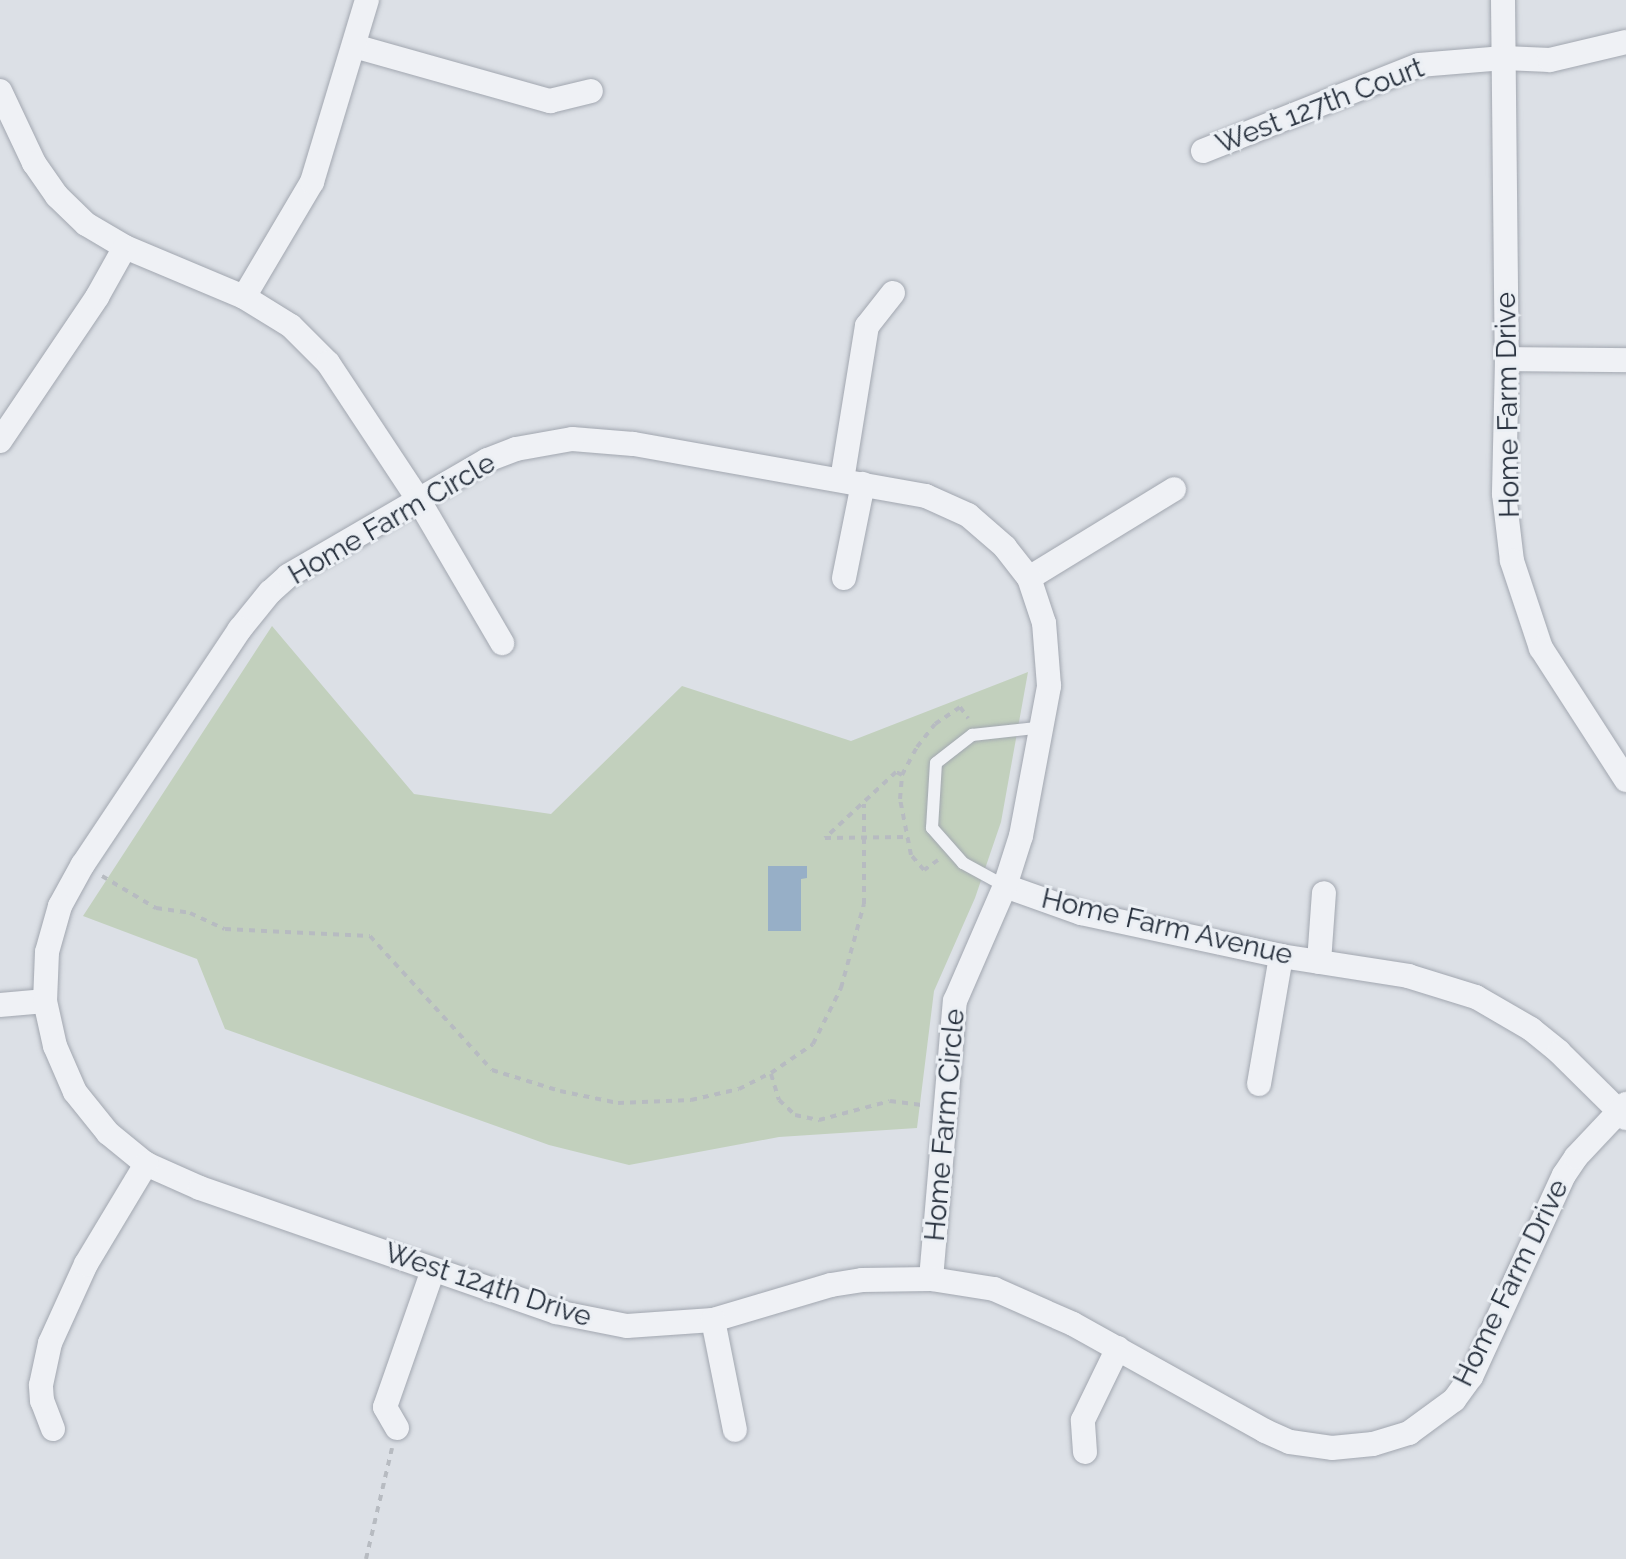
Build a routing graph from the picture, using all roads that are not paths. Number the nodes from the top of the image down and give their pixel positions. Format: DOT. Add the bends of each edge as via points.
graph roads {
  1 [pos="367,0"];
  2 [pos="1503,0"];
  3 [pos="1626,42"];
  4 [pos="354,46"];
  5 [pos="1504,58"];
  6 [pos="0,91"];
  7 [pos="591,91"];
  8 [pos="1203,151"];
  9 [pos="125,247"];
  10 [pos="893,293"];
  11 [pos="244,297"];
  12 [pos="1507,359"];
  13 [pos="1626,360"];
  14 [pos="0,441"];
  15 [pos="852,482"];
  16 [pos="1174,489"];
  17 [pos="418,499"];
  18 [pos="844,578"];
  19 [pos="1029,578"];
  20 [pos="502,643"];
  21 [pos="1044,727"];
  22 [pos="1621,764"];
  23 [pos="1005,886"];
  24 [pos="1324,893"];
  25 [pos="1281,956"];
  26 [pos="1319,962"];
  27 [pos="45,1001"];
  28 [pos="0,1005"];
  29 [pos="1259,1084"];
  30 [pos="1624,1111"];
  31 [pos="146,1164"];
  32 [pos="433,1270"];
  33 [pos="931,1279"];
  34 [pos="713,1320"];
  35 [pos="1118,1348"];
  36 [pos="397,1428"];
  37 [pos="53,1429"];
  38 [pos="735,1430"];
  39 [pos="1085,1452"];
  1 -- 4 [label="street"];
  2 -- 5 [label="street, Home Farm Drive"];
  3 -- 5 [label="street, West 127th Court" via="1561,59"];
  4 -- 7 [label="street" via="550,101"];
  4 -- 11 [label="street" via="312,182"];
  5 -- 8 [label="street, West 127th Court" via="1419,65"];
  5 -- 12 [label="street, Home Farm Drive"];
  6 -- 9 [label="street" via="34,163 57,196 86,224"];
  9 -- 11 [label="street"];
  9 -- 14 [label="street"];
  10 -- 15 [label="street" via="867,326"];
  11 -- 17 [label="street" via="291,326 328,363"];
  12 -- 13 [label="street"];
  12 -- 22 [label="street, Home Farm Drive" via="1504,494 1520,590 1541,648"];
  15 -- 17 [label="street, Home Farm Circle" via="633,444 572,439 487,460"];
  15 -- 18 [label="street"];
  15 -- 19 [label="street, Home Farm Avenue" via="926,496 958,509 987,529"];
  16 -- 19 [label="street"];
  17 -- 20 [label="street"];
  17 -- 27 [label="street, Home Farm Circle" via="288,576 240,629 67,892 52,930"];
  19 -- 21 [label="street, Home Farm Avenue" via="1048,644"];
  21 -- 23 [label="street, Home Farm Avenue"];
  21 -- 23 [label="lane" via="972,735 936,763 932,828 963,863"];
  23 -- 25 [label="street, Home Farm Avenue" via="1081,913"];
  23 -- 33 [label="street, Home Farm Circle" via="955,1001"];
  24 -- 26 [label="street"];
  25 -- 26 [label="street, Home Farm Avenue"];
  25 -- 29 [label="street"];
  26 -- 30 [label="street, Home Farm Avenue" via="1408,976 1476,997 1531,1029"];
  27 -- 28 [label="street"];
  27 -- 31 [label="street, West 124th Drive" via="55,1046 75,1092 108,1133"];
  30 -- 35 [label="street, Home Farm Drive" via="1564,1175 1471,1377 1454,1400 1409,1433 1332,1448 1290,1442"];
  31 -- 32 [label="street, West 124th Drive"];
  31 -- 37 [label="street" via="86,1264 50,1343 41,1385"];
  32 -- 34 [label="street, West 124th Drive" via="593,1320 654,1326"];
  32 -- 36 [label="street" via="385,1407"];
  33 -- 34 [label="street, West 124th Drive" via="831,1285"];
  33 -- 35 [label="street, West 124th Drive" via="1016,1297"];
  34 -- 38 [label="street"];
  35 -- 39 [label="street" via="1083,1420"];
}
